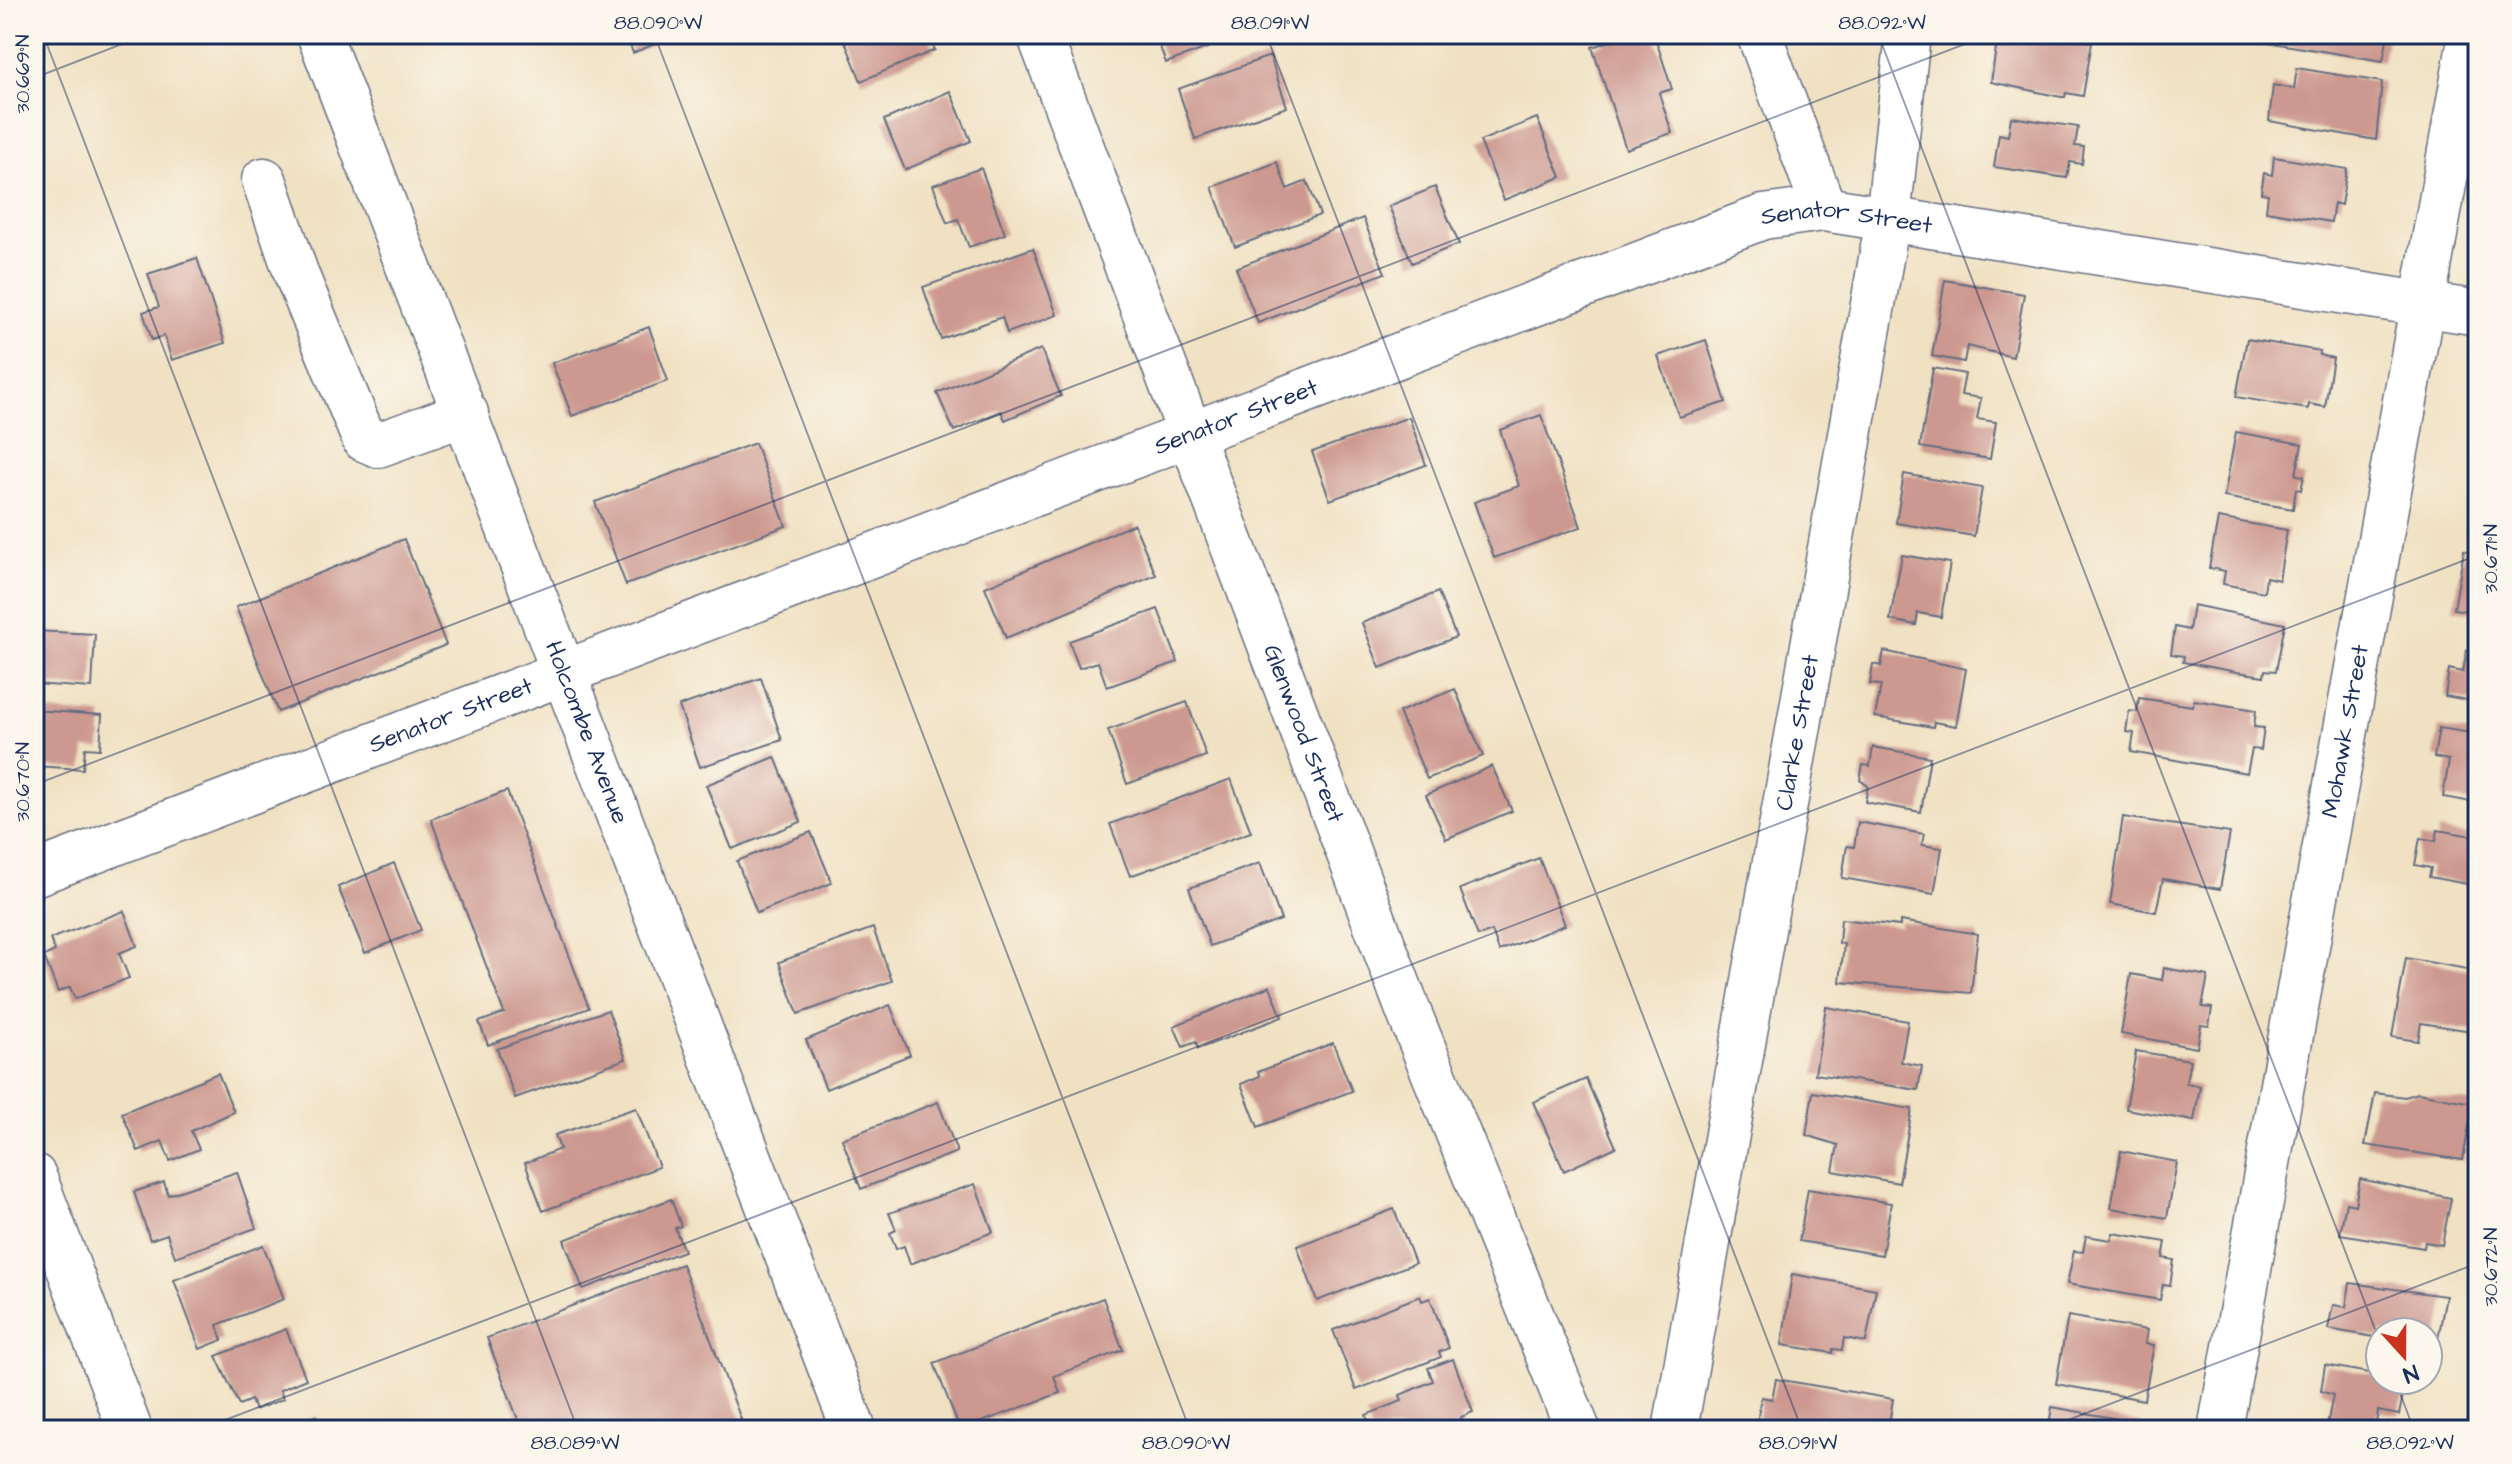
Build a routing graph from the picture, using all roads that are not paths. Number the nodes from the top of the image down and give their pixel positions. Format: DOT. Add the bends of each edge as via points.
graph roads {
  1 [pos="319,34"];
  2 [pos="1039,34"];
  3 [pos="1759,34"];
  4 [pos="1908,34"];
  5 [pos="2471,34"];
  6 [pos="264,180"];
  7 [pos="1824,209"];
  8 [pos="1888,219"];
  9 [pos="2422,305"];
  10 [pos="2478,313"];
  11 [pos="466,413"];
  12 [pos="1191,434"];
  13 [pos="566,672"];
  14 [pos="34,874"];
  15 [pos="34,1176"];
  16 [pos="130,1430"];
  17 [pos="854,1430"];
  18 [pos="1578,1430"];
  19 [pos="1675,1430"];
  20 [pos="2220,1430"];
  1 -- 11 [label="street, Holcombe Avenue"];
  2 -- 12 [label="street, Glenwood Street"];
  3 -- 7 [label="street"];
  4 -- 8 [label="street, Clarke Street"];
  5 -- 9 [label="street, Mohawk Street"];
  6 -- 11 [label="street" via="364,439 378,445"];
  7 -- 8 [label="street, Senator Street"];
  7 -- 12 [label="street, Senator Street" via="1763,217"];
  8 -- 9 [label="street, Senator Street"];
  8 -- 19 [label="street, Clarke Street"];
  9 -- 10 [label="street, Senator Street"];
  9 -- 20 [label="street, Mohawk Street"];
  11 -- 13 [label="street, Holcombe Avenue"];
  12 -- 13 [label="street, Senator Street"];
  12 -- 18 [label="street, Glenwood Street" via="1408,1010"];
  13 -- 14 [label="street, Senator Street"];
  13 -- 17 [label="street, Holcombe Avenue"];
  15 -- 16 [label="street"];
}
